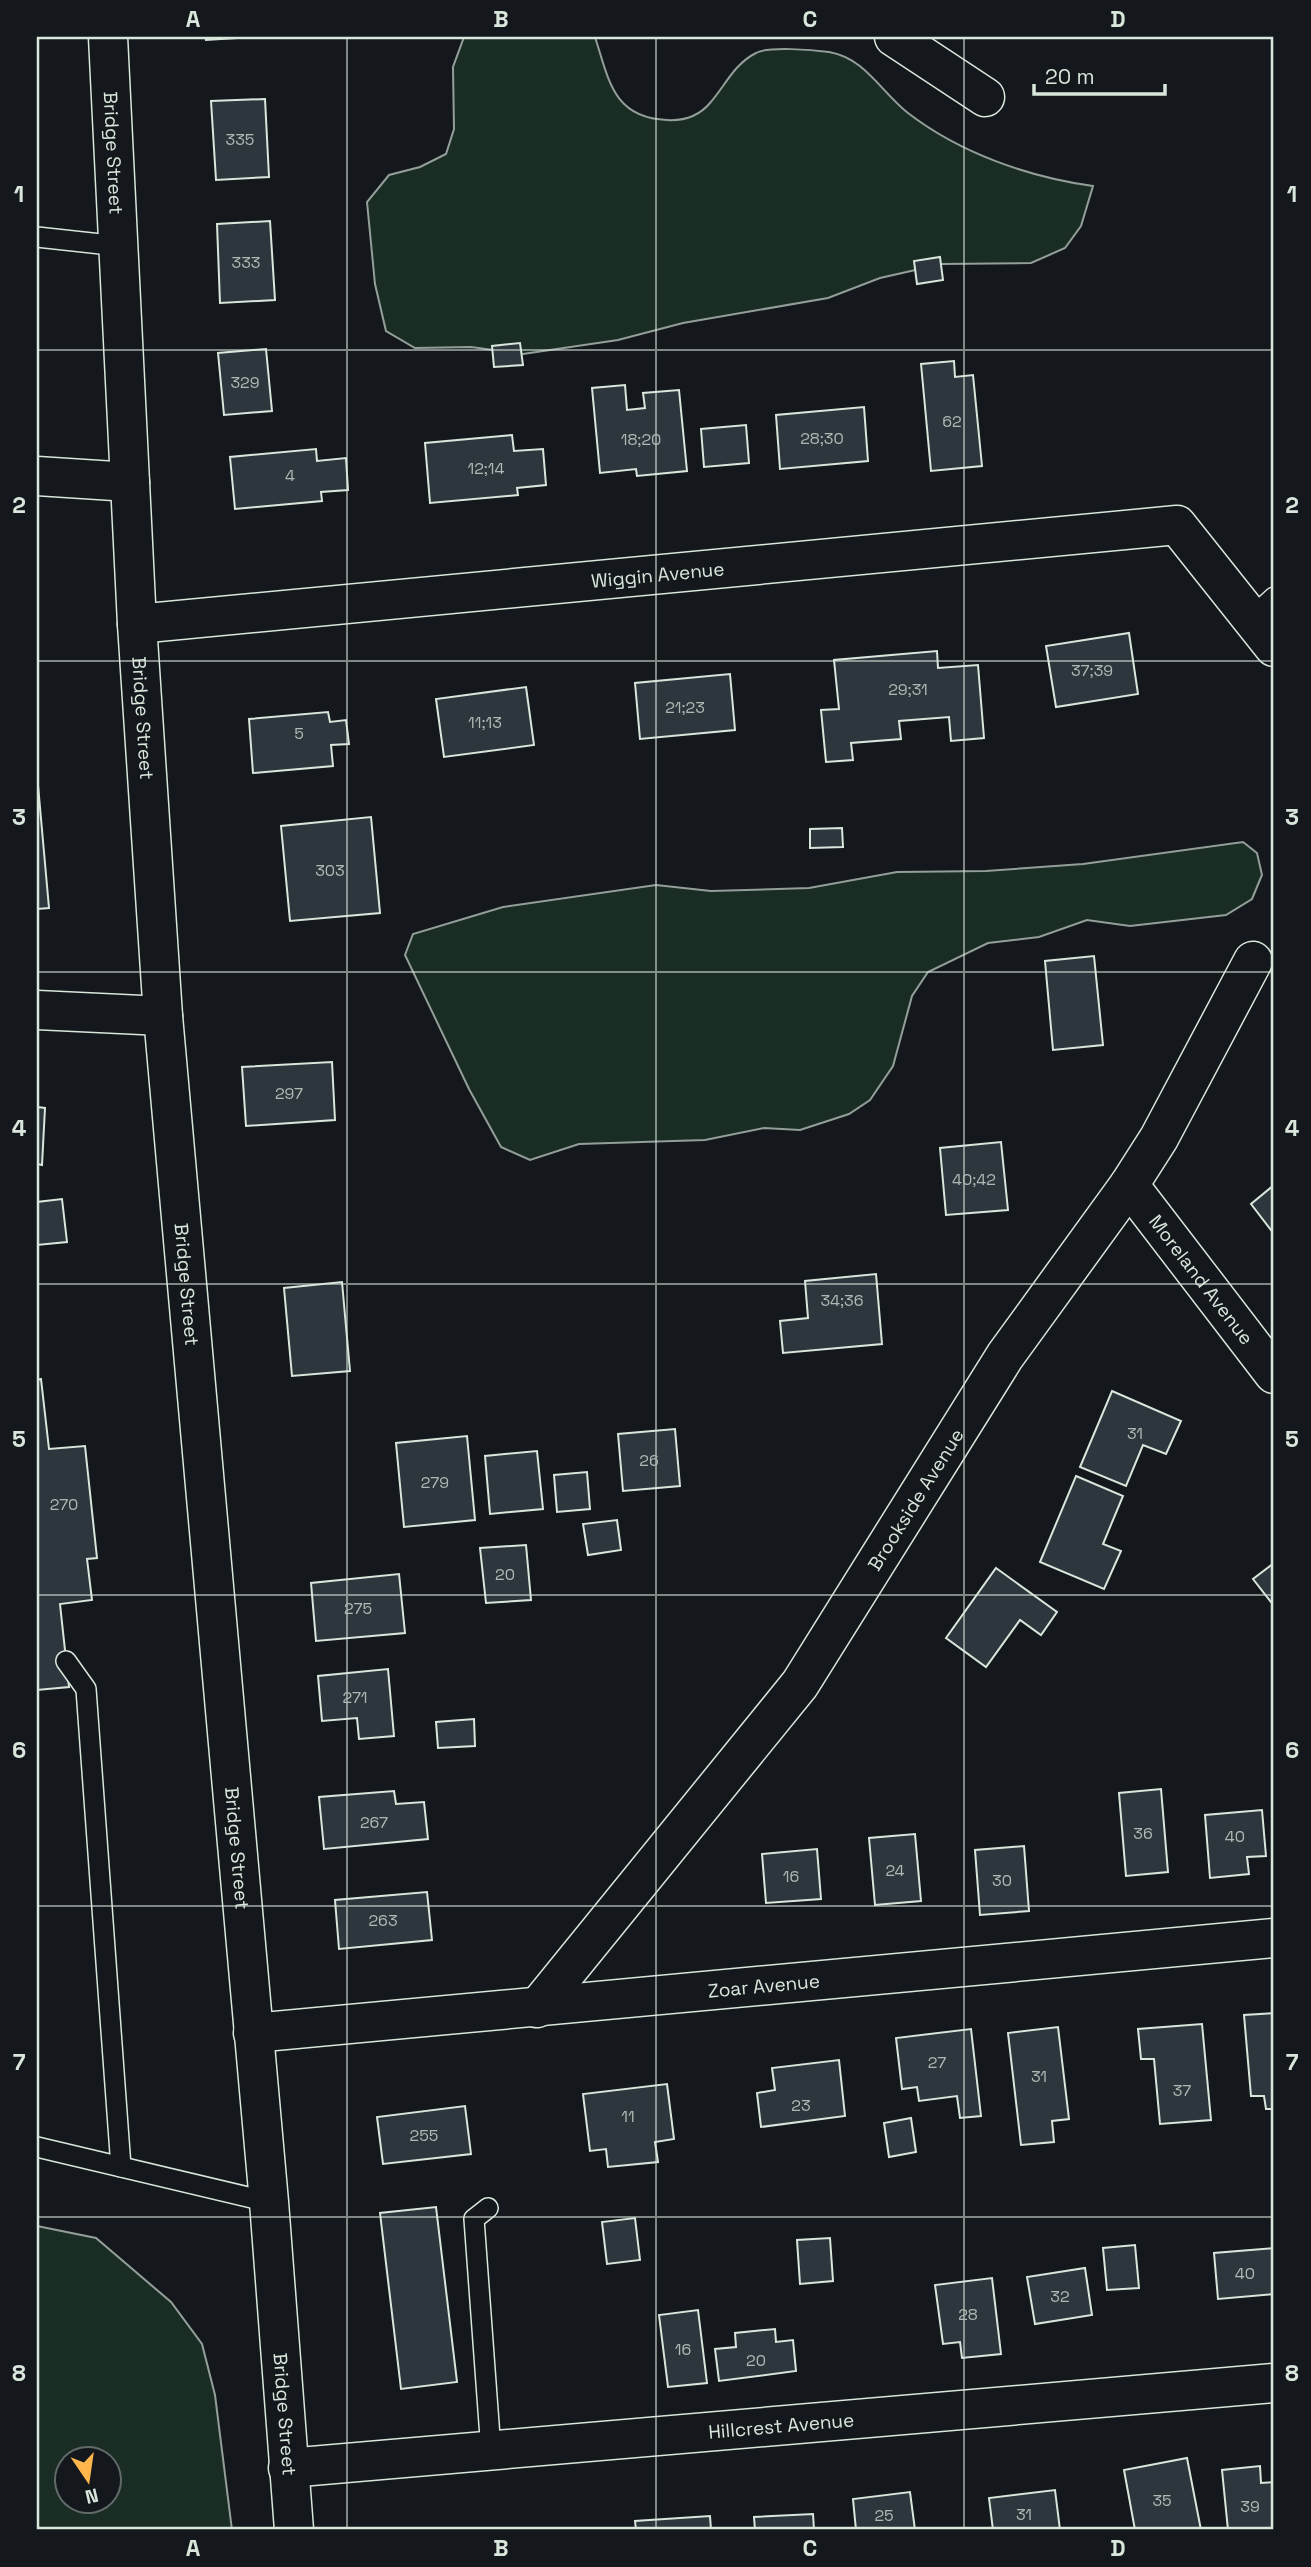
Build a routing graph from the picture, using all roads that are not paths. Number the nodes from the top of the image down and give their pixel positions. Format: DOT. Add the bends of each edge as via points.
graph roads {
  1 [pos="108,37"];
  2 [pos="894,37"];
  3 [pos="985,97"];
  4 [pos="37,237"];
  5 [pos="119,246"];
  6 [pos="37,476"];
  7 [pos="130,482"];
  8 [pos="1267,621"];
  9 [pos="137,624"];
  10 [pos="1253,961"];
  11 [pos="37,1010"];
  12 [pos="163,1016"];
  13 [pos="1129,1185"];
  14 [pos="1274,1374"];
  15 [pos="66,1661"];
  16 [pos="1274,1938"];
  17 [pos="537,2008"];
  18 [pos="253,2033"];
  19 [pos="37,2147"];
  20 [pos="121,2167"];
  21 [pos="269,2202"];
  22 [pos="488,2208"];
  23 [pos="1274,2383"];
  24 [pos="491,2451"];
  25 [pos="288,2468"];
  26 [pos="294,2530"];
  1 -- 5 [label="street, Bridge Street"];
  2 -- 3 [label="street"];
  4 -- 5 [label="lane"];
  5 -- 7 [label="street, Bridge Street"];
  6 -- 7 [label="street"];
  7 -- 9 [label="street, Bridge Street"];
  8 -- 9 [label="street, Wiggin Avenue" via="1177,525"];
  9 -- 12 [label="street, Bridge Street"];
  10 -- 13 [label="street, Brookside Avenue"];
  11 -- 12 [label="street"];
  12 -- 18 [label="street, Bridge Street"];
  13 -- 14 [label="street, Moreland Avenue"];
  13 -- 17 [label="street, Brookside Avenue" via="1004,1356 800,1684"];
  15 -- 20 [label="lane" via="86,1689"];
  16 -- 17 [label="street, Zoar Avenue"];
  17 -- 18 [label="street, Zoar Avenue"];
  18 -- 21 [label="street, Bridge Street"];
  19 -- 20 [label="lane"];
  20 -- 21 [label="lane"];
  21 -- 25 [label="street, Bridge Street"];
  22 -- 24 [label="lane" via="474,2219"];
  23 -- 24 [label="street, Hillcrest Avenue"];
  24 -- 25 [label="street, Hillcrest Avenue"];
  25 -- 26 [label="street, Bridge Street"];
}
